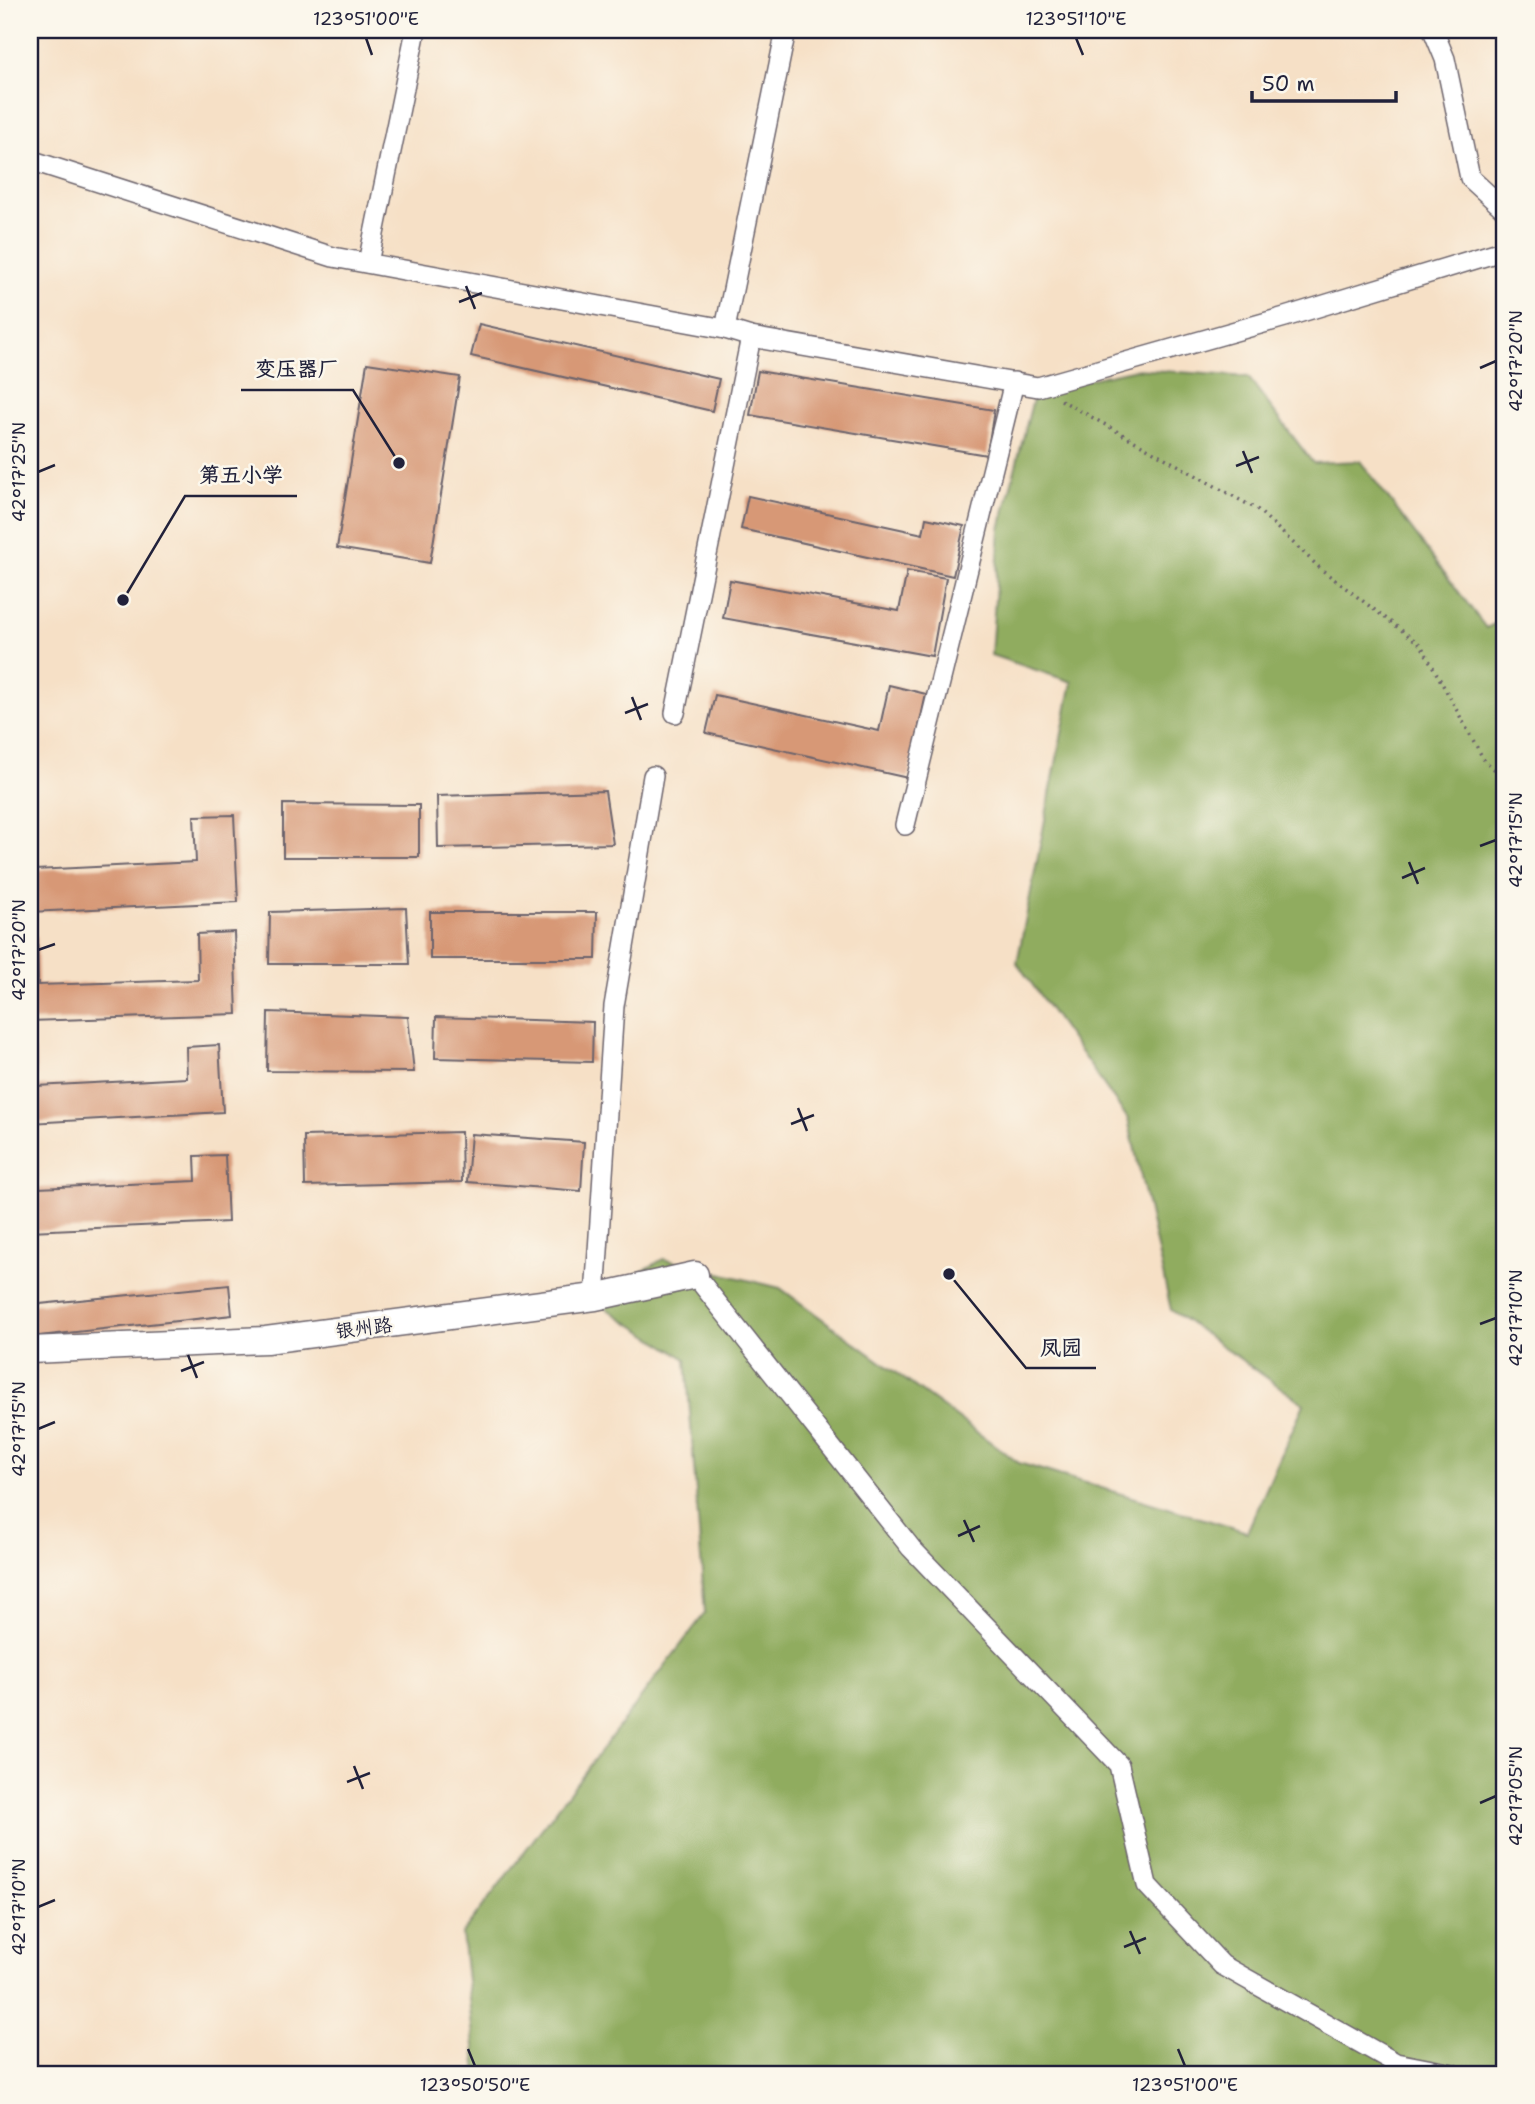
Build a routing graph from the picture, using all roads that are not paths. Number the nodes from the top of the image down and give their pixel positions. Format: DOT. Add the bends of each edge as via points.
graph roads {
  1 [pos="416,30"];
  2 [pos="786,30"];
  3 [pos="1433,30"];
  4 [pos="30,160"];
  5 [pos="1505,210"];
  6 [pos="1505,250"];
  7 [pos="368,263"];
  8 [pos="725,329"];
  9 [pos="751,337"];
  10 [pos="1014,382"];
  11 [pos="675,713"];
  12 [pos="653,776"];
  13 [pos="905,825"];
  14 [pos="695,1275"];
  15 [pos="595,1297"];
  16 [pos="30,1350"];
  17 [pos="1453,2074"];
  1 -- 7 [label="street"];
  2 -- 8 [label="street"];
  3 -- 5 [label="street" via="1445,59 1470,178"];
  4 -- 7 [label="street" via="333,257"];
  6 -- 10 [label="street" via="1038,387"];
  7 -- 8 [label="street"];
  8 -- 9 [label="street"];
  9 -- 10 [label="street"];
  9 -- 11 [label="street"];
  10 -- 13 [label="street"];
  12 -- 15 [label="street" via="614,1006"];
  14 -- 15 [label="main road, 银州路"];
  14 -- 17 [label="street" via="912,1548 1119,1765 1147,1885 1222,1965 1396,2063"];
  15 -- 16 [label="main road, 银州路" via="266,1340"];
}
